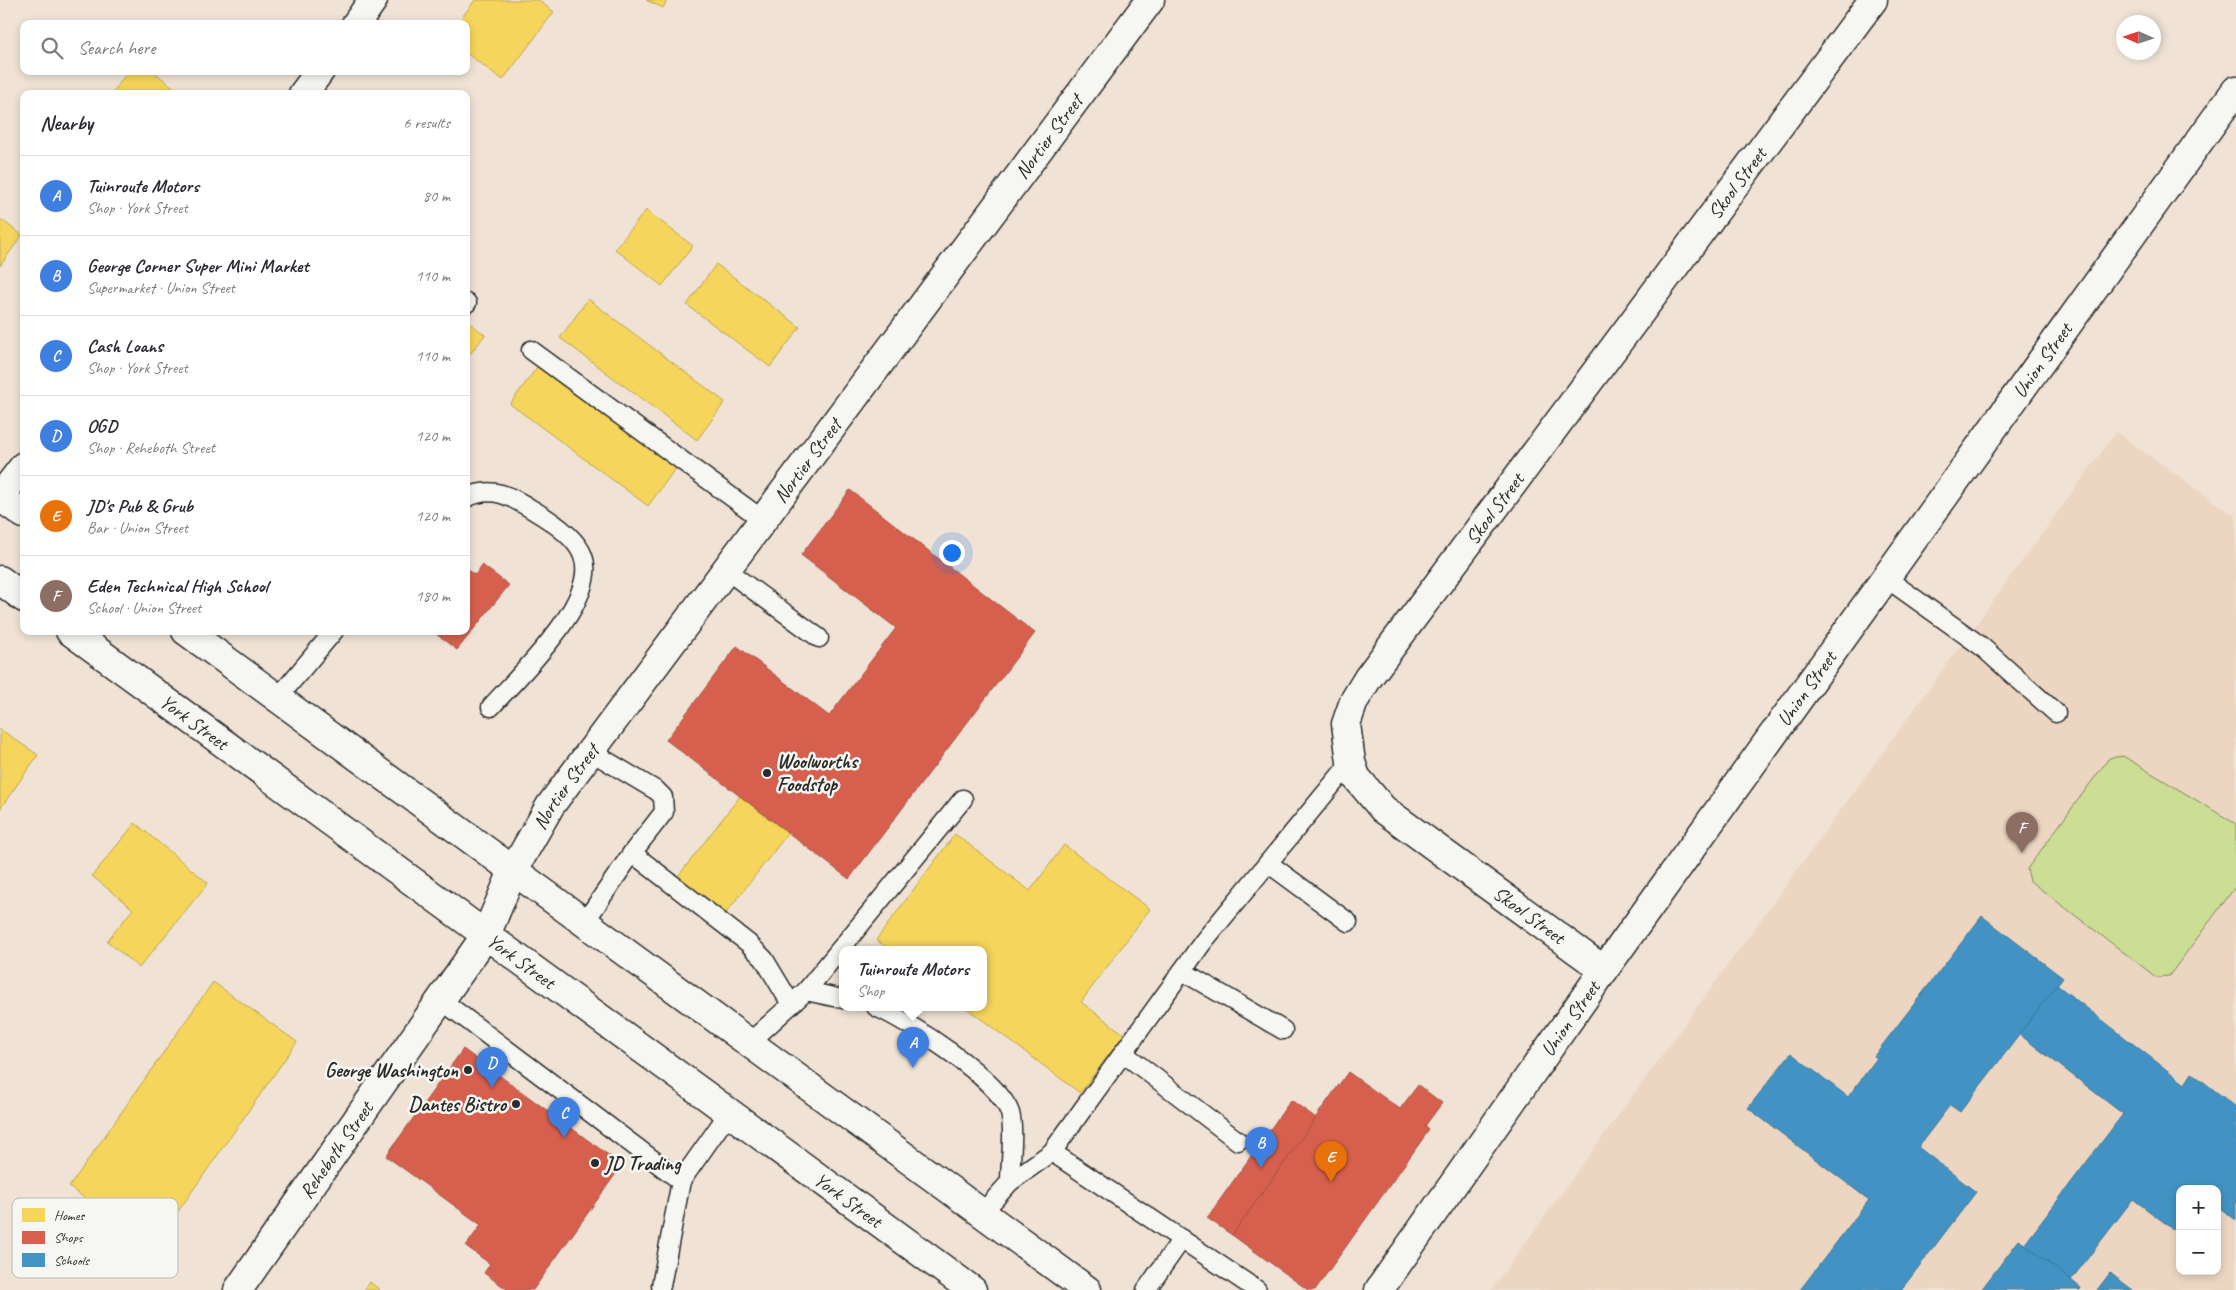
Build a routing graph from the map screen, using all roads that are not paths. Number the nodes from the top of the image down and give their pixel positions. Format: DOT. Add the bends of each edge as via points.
graph roads {
  1 [pos="374,0"];
  2 [pos="1150,0"];
  3 [pos="1872,0"];
  4 [pos="359,20"];
  5 [pos="317,75"];
  6 [pos="306,90"];
  7 [pos="2236,90"];
  8 [pos="531,350"];
  9 [pos="20,471"];
  10 [pos="0,497"];
  11 [pos="470,497"];
  12 [pos="20,511"];
  13 [pos="763,520"];
  14 [pos="726,570"];
  15 [pos="1886,578"];
  16 [pos="0,580"];
  17 [pos="20,595"];
  18 [pos="75,635"];
  19 [pos="198,635"];
  20 [pos="331,635"];
  21 [pos="819,638"];
  22 [pos="277,699"];
  23 [pos="491,707"];
  24 [pos="2056,713"];
  25 [pos="590,751"];
  26 [pos="1351,762"];
  27 [pos="963,799"];
  28 [pos="632,853"];
  29 [pos="1268,863"];
  30 [pos="513,871"];
  31 [pos="1348,922"];
  32 [pos="584,923"];
  33 [pos="486,935"];
  34 [pos="843,946"];
  35 [pos="839,951"];
  36 [pos="1604,970"];
  37 [pos="1182,971"];
  38 [pos="806,991"];
  39 [pos="839,998"];
  40 [pos="441,1000"];
  41 [pos="791,1004"];
  42 [pos="885,1011"];
  43 [pos="1283,1030"];
  44 [pos="749,1044"];
  45 [pos="1123,1053"];
  46 [pos="728,1114"];
  47 [pos="1238,1141"];
  48 [pos="1052,1152"];
  49 [pos="682,1181"];
  50 [pos="1010,1182"];
  51 [pos="982,1213"];
  52 [pos="1182,1240"];
  53 [pos="661,1286"];
  54 [pos="238,1290"];
  55 [pos="972,1290"];
  56 [pos="1087,1290"];
  57 [pos="1146,1290"];
  58 [pos="1257,1290"];
  59 [pos="1379,1290"];
  1 -- 4 [label="street"];
  2 -- 13 [label="street, Nortier Street"];
  3 -- 26 [label="street, Skool Street" via="1368,678 1354,701 1346,724"];
  5 -- 6 [label="street"];
  7 -- 15 [label="street, Union Street"];
  8 -- 13 [label="lane"];
  9 -- 10 [label="street"];
  10 -- 12 [label="street"];
  11 -- 23 [label="lane" via="485,492 508,494 541,514 575,543 586,565 582,591 568,618"];
  13 -- 14 [label="street, Nortier Street"];
  14 -- 21 [label="lane"];
  14 -- 25 [label="street, Nortier Street"];
  15 -- 24 [label="lane" via="1981,646"];
  15 -- 36 [label="street, Union Street"];
  16 -- 17 [label="street"];
  18 -- 33 [label="street, York Street"];
  19 -- 22 [label="street"];
  20 -- 22 [label="lane"];
  22 -- 30 [label="street"];
  25 -- 28 [label="lane" via="663,797 664,812"];
  25 -- 30 [label="street, Nortier Street" via="550,806"];
  26 -- 29 [label="lane"];
  26 -- 36 [label="street, Skool Street" via="1356,777 1383,809"];
  27 -- 34 [label="lane"];
  28 -- 32 [label="lane"];
  28 -- 41 [label="lane" via="748,943 764,959"];
  29 -- 31 [label="lane"];
  29 -- 37 [label="lane"];
  30 -- 32 [label="street"];
  30 -- 33 [label="street, Nortier Street"];
  32 -- 44 [label="street"];
  33 -- 40 [label="street, Reheboth Street"];
  33 -- 46 [label="street, York Street"];
  35 -- 38 [label="lane"];
  36 -- 59 [label="street, Union Street"];
  37 -- 43 [label="lane"];
  37 -- 45 [label="lane"];
  38 -- 39 [label="lane"];
  38 -- 41 [label="lane"];
  40 -- 49 [label="lane"];
  40 -- 54 [label="street, Reheboth Street"];
  41 -- 44 [label="lane"];
  42 -- 50 [label="lane" via="958,1059 999,1094 1009,1112 1011,1125"];
  44 -- 51 [label="street"];
  45 -- 47 [label="lane"];
  45 -- 48 [label="lane"];
  46 -- 49 [label="lane"];
  46 -- 55 [label="street, York Street"];
  48 -- 50 [label="lane"];
  48 -- 52 [label="lane"];
  49 -- 53 [label="lane"];
  50 -- 51 [label="lane"];
  51 -- 56 [label="street"];
  52 -- 57 [label="lane"];
  52 -- 58 [label="lane"];
}
